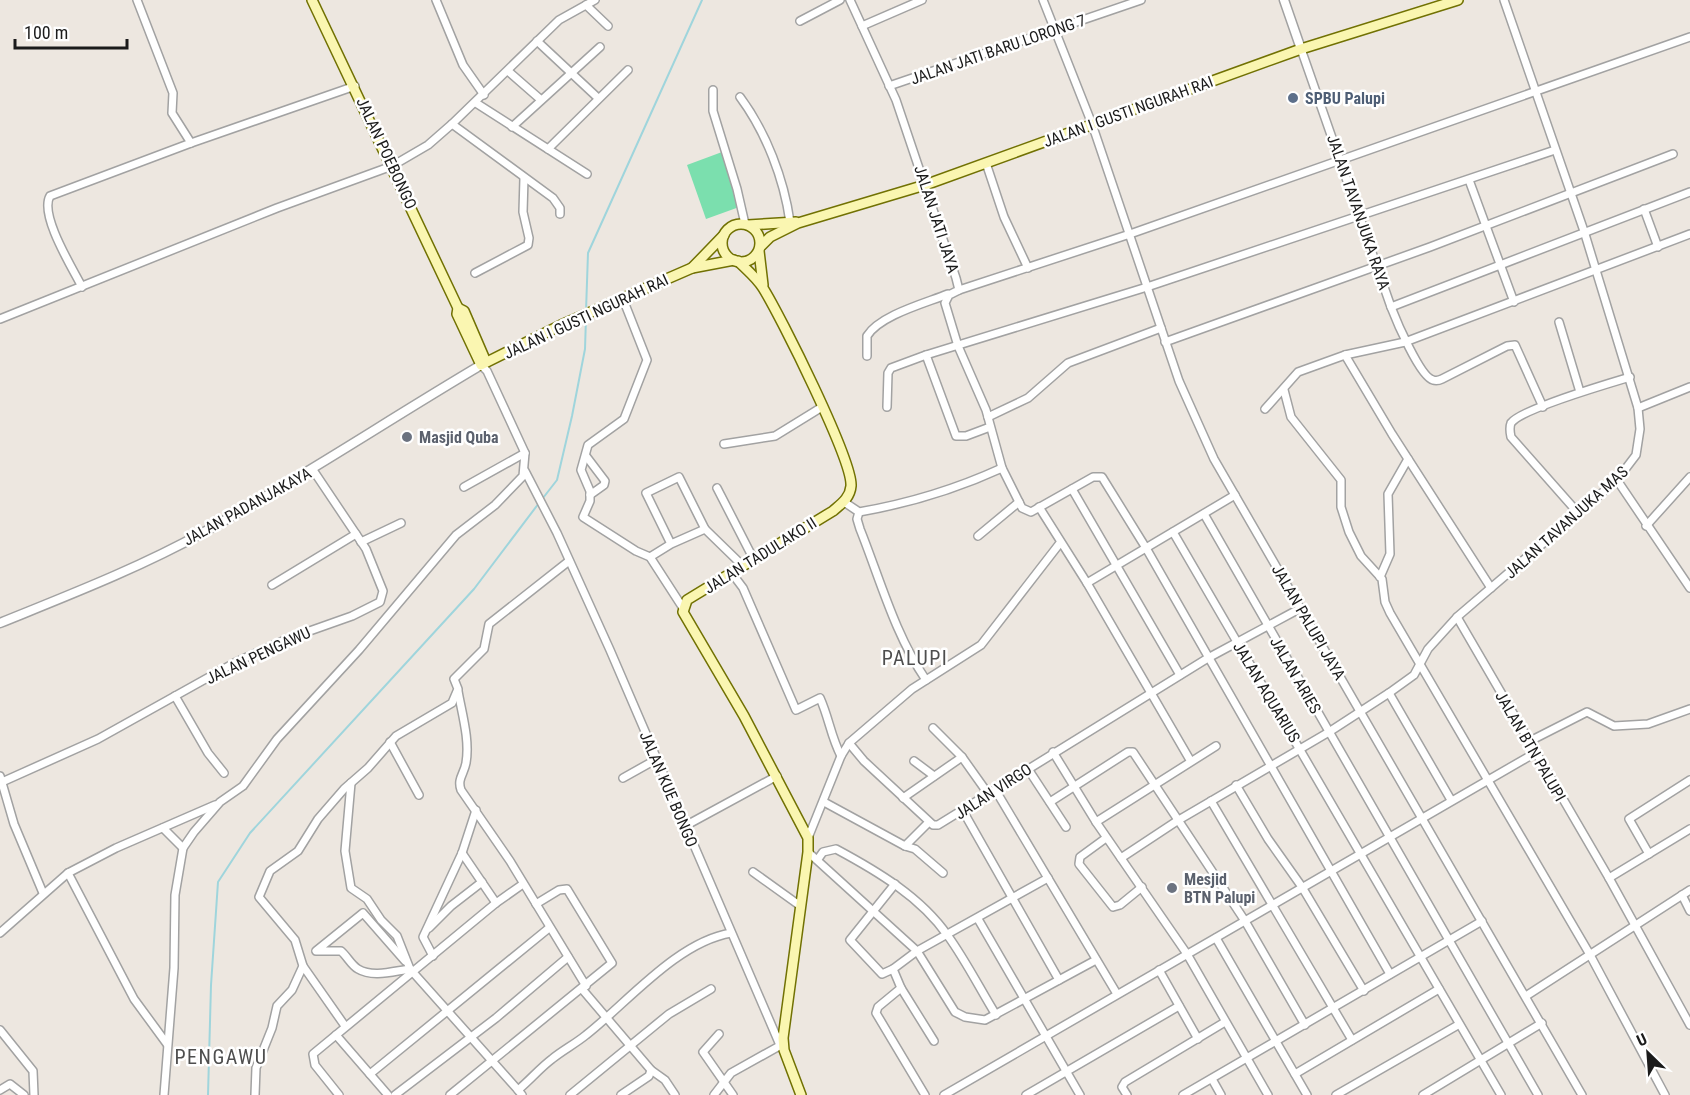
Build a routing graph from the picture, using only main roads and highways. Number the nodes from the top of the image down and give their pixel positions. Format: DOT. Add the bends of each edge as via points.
graph roads {
  1 [pos="312,0"];
  2 [pos="1458,0"];
  3 [pos="1441,3"];
  4 [pos="794,222"];
  5 [pos="746,225"];
  6 [pos="724,235"];
  7 [pos="759,249"];
  8 [pos="736,261"];
  9 [pos="692,268"];
  10 [pos="763,287"];
  11 [pos="485,366"];
  12 [pos="801,1095"];
  1 -- 11 [label="main road, JALAN POEBONGO" via="458,308 457,314"];
  2 -- 3 [label="main road, JALAN I GUSTI NGURAH RAI"];
  3 -- 4 [label="main road, JALAN I GUSTI NGURAH RAI" via="1301,49 925,185"];
  4 -- 5 [label="main road, JALAN I GUSTI NGURAH RAI"];
  4 -- 7 [label="main road, JALAN I GUSTI NGURAH RAI"];
  5 -- 6 [label="main road" via="732,226"];
  5 -- 7 [label="main road" via="757,232"];
  6 -- 8 [label="main road" via="723,247"];
  6 -- 9 [label="main road, JALAN I GUSTI NGURAH RAI"];
  7 -- 8 [label="main road" via="748,261"];
  7 -- 10 [label="main road"];
  8 -- 9 [label="main road, JALAN I GUSTI NGURAH RAI"];
  8 -- 10 [label="main road"];
  9 -- 11 [label="main road, JALAN I GUSTI NGURAH RAI" via="561,325"];
  10 -- 12 [label="main road, JALAN TADULAKO II" via="822,407 851,477 850,492 844,502 687,600 683,608 684,618 709,655 808,838 781,1045"];
}
